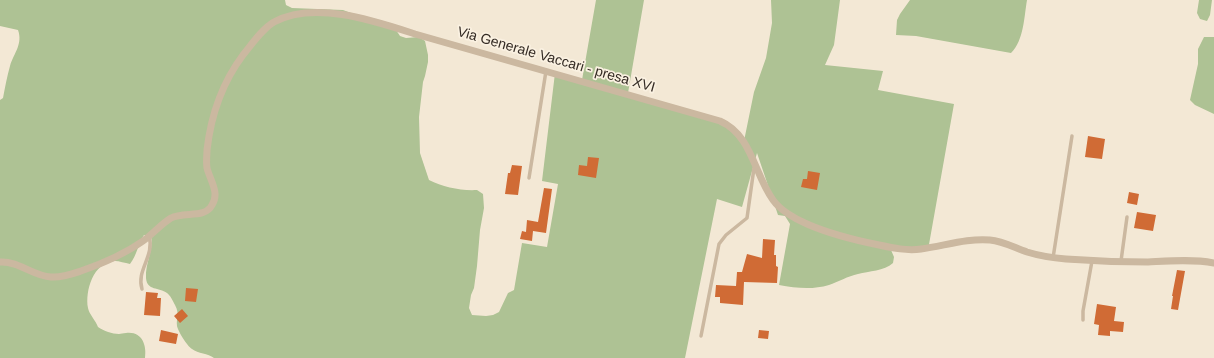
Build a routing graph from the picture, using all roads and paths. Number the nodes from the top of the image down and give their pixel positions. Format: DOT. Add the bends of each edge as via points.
graph roads {
  1 [pos="546,71"];
  2 [pos="1072,136"];
  3 [pos="755,163"];
  4 [pos="529,178"];
  5 [pos="1127,217"];
  6 [pos="149,236"];
  7 [pos="1053,258"];
  8 [pos="1092,261"];
  9 [pos="0,262"];
  10 [pos="1121,262"];
  11 [pos="1214,263"];
  12 [pos="142,289"];
  13 [pos="1083,320"];
  14 [pos="701,336"];
  1 -- 3 [label="street, Via Generale Vaccari - presa XVI" via="730,125 738,133"];
  1 -- 4 [label="lane"];
  1 -- 6 [label="street, Via Generale Vaccari - presa XVI" via="359,17 306,13 286,17 273,23 251,46 226,80 219,96 207,157 215,198 212,206 198,214 178,215"];
  2 -- 7 [label="lane"];
  3 -- 7 [label="street, Via Generale Vaccari - presa XVI" via="767,190 781,208 805,223 833,234 909,250 990,240"];
  3 -- 14 [label="lane" via="747,218 719,244"];
  5 -- 10 [label="lane"];
  6 -- 9 [label="street, Via Generale Vaccari - presa XVI" via="117,257 54,278 42,277 12,263"];
  6 -- 12 [label="lane" via="151,250 140,282"];
  7 -- 8 [label="street, Via Generale Vaccari - presa XVI"];
  8 -- 10 [label="street, Via Generale Vaccari - presa XVI"];
  8 -- 13 [label="lane"];
  10 -- 11 [label="street, Via Generale Vaccari - presa XVI"];
}
